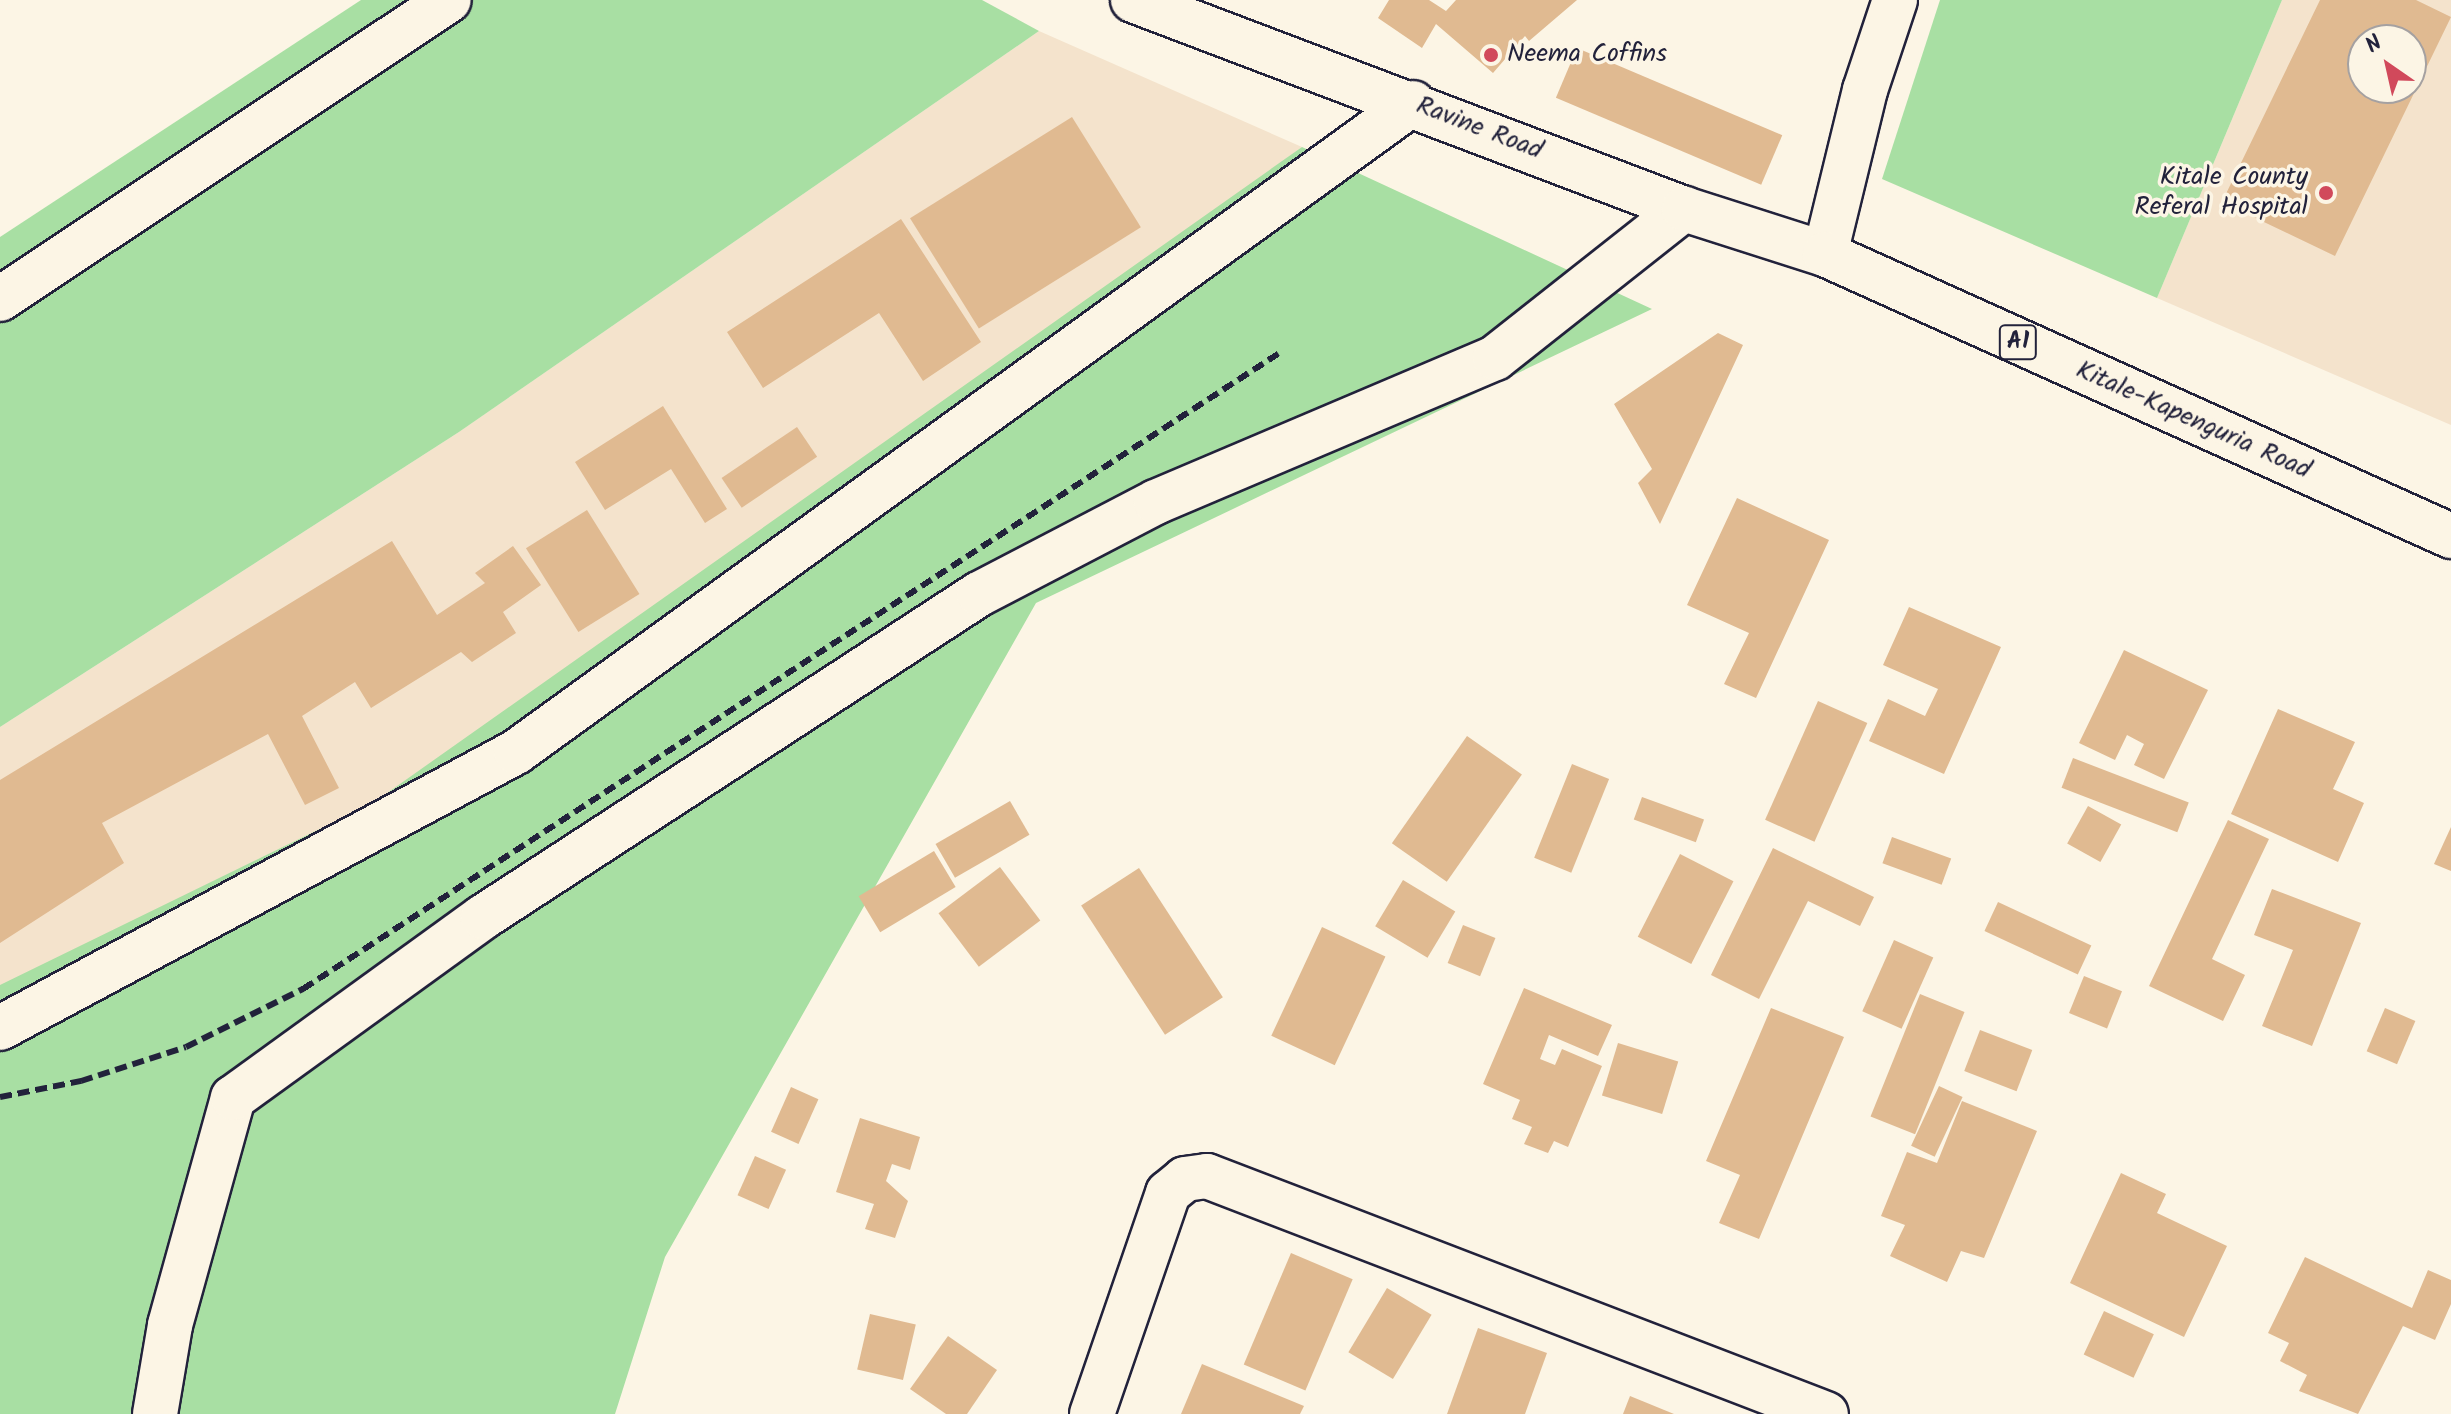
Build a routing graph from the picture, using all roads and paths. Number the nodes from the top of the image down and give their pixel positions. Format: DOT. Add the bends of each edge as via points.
graph roads {
  1 [pos="449,0"];
  2 [pos="1133,0"];
  3 [pos="1895,0"];
  4 [pos="1413,103"];
  5 [pos="1684,209"];
  6 [pos="1825,254"];
  7 [pos="0,299"];
  8 [pos="2451,536"];
  9 [pos="0,1028"];
  10 [pos="155,1414"];
  11 [pos="1092,1414"];
  12 [pos="1826,1414"];
  1 -- 7 [label="main road"];
  2 -- 4 [label="main road, Ravine Road"];
  3 -- 6 [label="main road"];
  4 -- 5 [label="main road, Ravine Road"];
  4 -- 9 [label="main road" via="516,752"];
  5 -- 6 [label="main road, Ravine Road"];
  5 -- 10 [label="main road" via="1495,358 1156,502 979,594 483,917 233,1098 170,1325"];
  6 -- 8 [label="main road, Kitale-Kapenguria Road / A1"];
  11 -- 12 [label="main road" via="1168,1193 1185,1179 1207,1176"];
}
